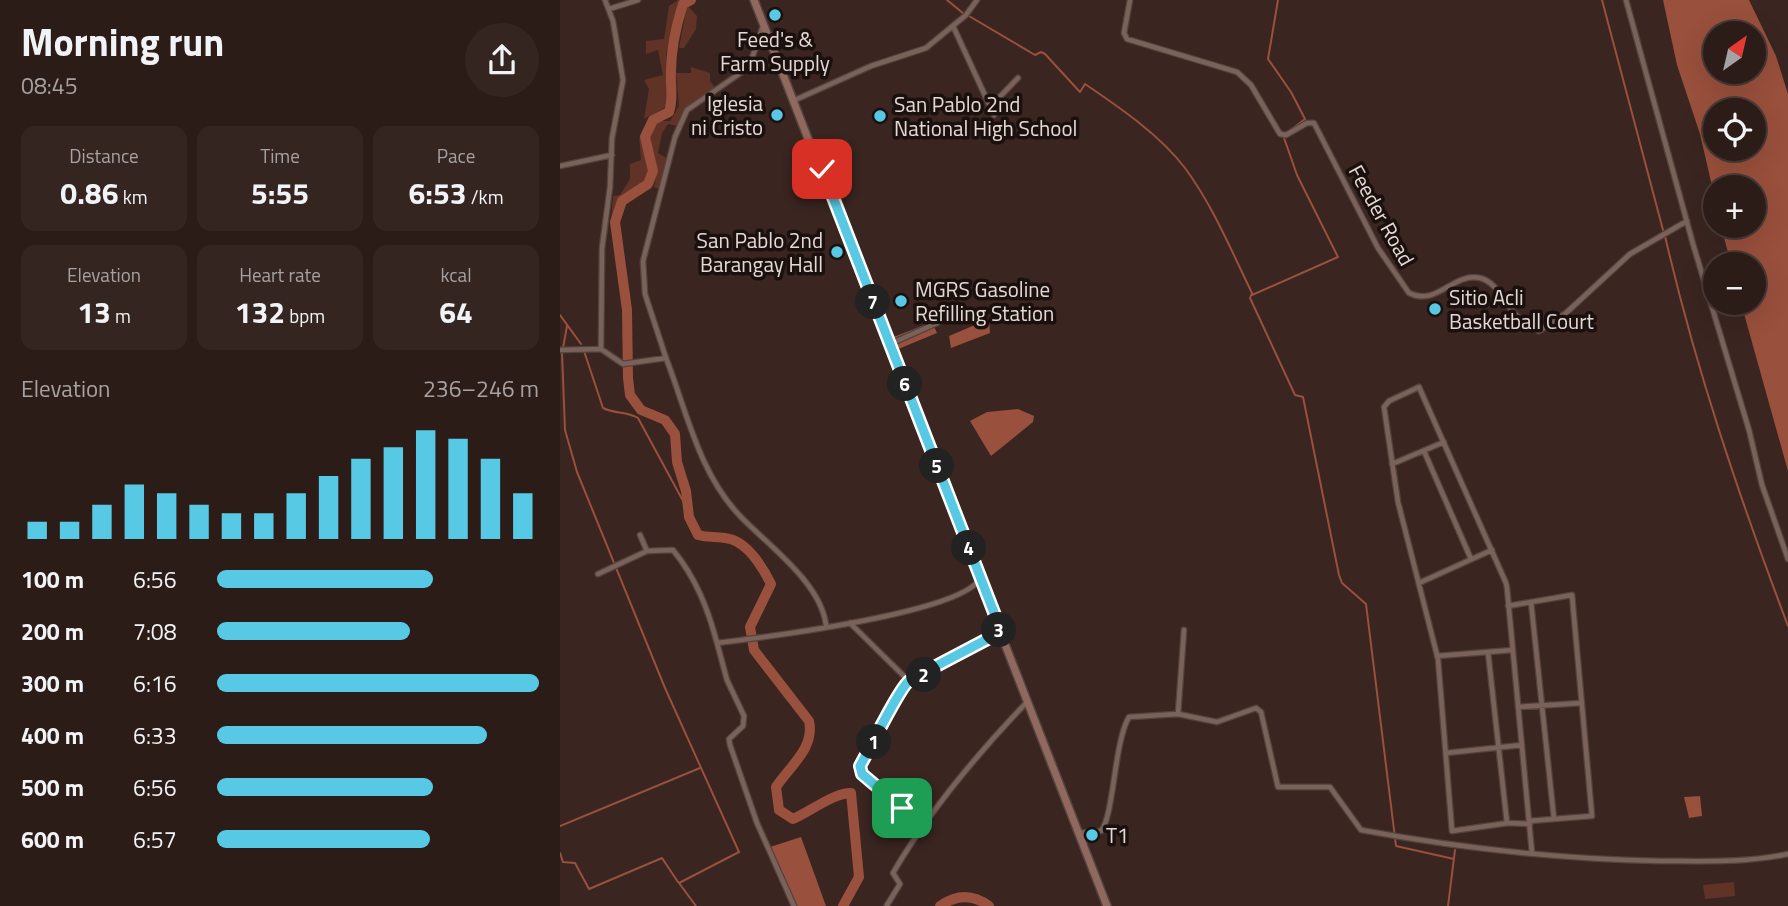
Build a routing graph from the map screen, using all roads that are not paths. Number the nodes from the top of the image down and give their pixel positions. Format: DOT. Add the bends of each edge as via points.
graph roads {
  1 [pos="605,0"];
  2 [pos="638,0"];
  3 [pos="754,0"];
  4 [pos="977,0"];
  5 [pos="1130,0"];
  6 [pos="1626,0"];
  7 [pos="609,9"];
  8 [pos="764,25"];
  9 [pos="953,26"];
  10 [pos="1018,78"];
  11 [pos="795,100"];
  12 [pos="990,107"];
  13 [pos="994,114"];
  14 [pos="612,155"];
  15 [pos="560,166"];
  16 [pos="1687,221"];
  17 [pos="946,319"];
  18 [pos="890,344"];
  19 [pos="601,349"];
  20 [pos="560,350"];
  21 [pos="666,358"];
  22 [pos="1444,442"];
  23 [pos="1424,450"];
  24 [pos="1392,464"];
  25 [pos="640,535"];
  26 [pos="1492,550"];
  27 [pos="647,551"];
  28 [pos="1471,559"];
  29 [pos="1788,559"];
  30 [pos="598,574"];
  31 [pos="981,578"];
  32 [pos="1419,583"];
  33 [pos="1531,602"];
  34 [pos="1508,606"];
  35 [pos="850,623"];
  36 [pos="826,625"];
  37 [pos="1000,628"];
  38 [pos="1184,631"];
  39 [pos="719,643"];
  40 [pos="1513,650"];
  41 [pos="1488,652"];
  42 [pos="1437,656"];
  43 [pos="909,681"];
  44 [pos="1028,700"];
  45 [pos="1582,703"];
  46 [pos="1542,706"];
  47 [pos="1518,707"];
  48 [pos="1178,714"];
  49 [pos="1522,745"];
  50 [pos="1499,748"];
  51 [pos="1446,753"];
  52 [pos="1554,819"];
  53 [pos="1507,823"];
  54 [pos="1529,823"];
  55 [pos="926,825"];
  56 [pos="1079,833"];
  57 [pos="1532,853"];
  58 [pos="1788,854"];
  59 [pos="887,905"];
  60 [pos="794,906"];
  61 [pos="1107,906"];
  1 -- 7 [label="street"];
  2 -- 7 [label="street"];
  3 -- 8 [label="main road"];
  4 -- 9 [label="street"];
  5 -- 16 [label="street, Feeder Road" via="1126,39 1237,72 1251,85 1280,134 1314,123 1378,248 1415,296 1433,296 1462,279 1483,279 1517,316 1539,331 1566,313 1630,254"];
  6 -- 16 [label="street"];
  7 -- 14 [label="street" via="623,80"];
  8 -- 11 [label="main road"];
  8 -- 21 [label="street" via="749,67 687,110 675,137 643,261 645,293"];
  9 -- 11 [label="street" via="926,48 871,66"];
  9 -- 12 [label="street"];
  10 -- 12 [label="street"];
  11 -- 18 [label="main road"];
  12 -- 13 [label="street"];
  14 -- 15 [label="street"];
  14 -- 19 [label="street" via="602,248"];
  16 -- 29 [label="street" via="1762,485"];
  17 -- 18 [label="street"];
  18 -- 31 [label="main road"];
  19 -- 20 [label="street"];
  19 -- 21 [label="street" via="623,364"];
  21 -- 36 [label="street" via="688,424 728,503 790,564 812,593"];
  22 -- 23 [label="street"];
  22 -- 24 [label="street" via="1419,387 1384,407"];
  22 -- 26 [label="street"];
  23 -- 24 [label="street"];
  23 -- 28 [label="street"];
  24 -- 32 [label="street"];
  25 -- 27 [label="street"];
  26 -- 28 [label="street"];
  26 -- 34 [label="street" via="1506,583"];
  27 -- 30 [label="street"];
  27 -- 39 [label="street" via="673,550 684,564"];
  28 -- 32 [label="street"];
  31 -- 35 [label="street" via="945,601"];
  31 -- 37 [label="main road"];
  32 -- 42 [label="street"];
  33 -- 34 [label="street"];
  33 -- 45 [label="street" via="1572,595"];
  33 -- 46 [label="street"];
  34 -- 40 [label="street"];
  35 -- 36 [label="street"];
  35 -- 43 [label="street"];
  36 -- 39 [label="street" via="797,634"];
  37 -- 43 [label="street" via="995,635"];
  37 -- 44 [label="main road"];
  38 -- 48 [label="street"];
  39 -- 60 [label="street" via="727,680 744,716 743,726 729,738 730,745 757,823"];
  40 -- 41 [label="street"];
  40 -- 47 [label="street"];
  41 -- 42 [label="street"];
  41 -- 50 [label="street"];
  42 -- 51 [label="street"];
  43 -- 55 [label="street" via="860,766 862,774"];
  44 -- 55 [label="street"];
  44 -- 56 [label="main road"];
  45 -- 46 [label="street"];
  45 -- 52 [label="street" via="1592,816"];
  46 -- 47 [label="street"];
  46 -- 52 [label="street"];
  47 -- 49 [label="street"];
  48 -- 56 [label="street" via="1129,717 1105,825 1101,831"];
  48 -- 57 [label="street" via="1217,722 1258,709 1278,787 1334,789 1361,830"];
  49 -- 50 [label="street"];
  49 -- 54 [label="street"];
  50 -- 51 [label="street"];
  50 -- 53 [label="street"];
  51 -- 53 [label="street" via="1452,831"];
  52 -- 54 [label="street"];
  53 -- 54 [label="street"];
  54 -- 57 [label="street"];
  55 -- 59 [label="street" via="893,873 900,884"];
  56 -- 61 [label="main road"];
  57 -- 58 [label="street" via="1613,860 1749,862"];
}
